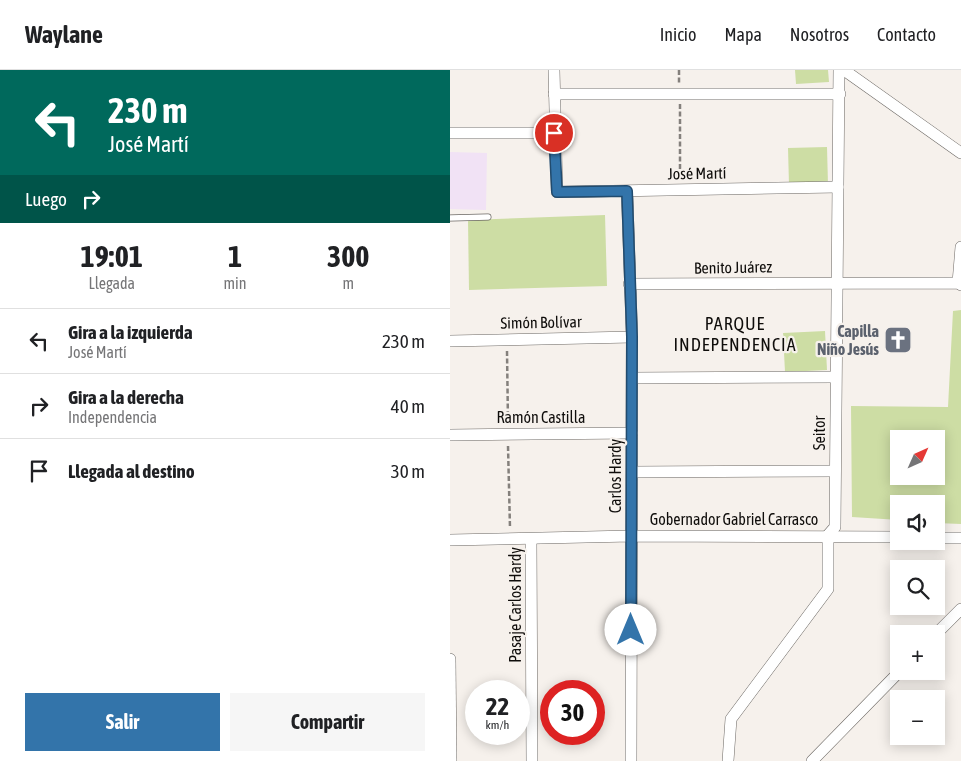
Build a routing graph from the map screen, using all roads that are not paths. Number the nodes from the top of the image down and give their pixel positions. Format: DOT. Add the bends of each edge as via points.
graph roads {
  1 [pos="554,70"];
  2 [pos="839,70"];
  3 [pos="844,70"];
  4 [pos="554,94"];
  5 [pos="840,94"];
  6 [pos="450,133"];
  7 [pos="554,133"];
  8 [pos="961,153"];
  9 [pos="838,188"];
  10 [pos="627,191"];
  11 [pos="488,217"];
  12 [pos="450,218"];
  13 [pos="961,247"];
  14 [pos="836,283"];
  15 [pos="629,284"];
  16 [pos="960,284"];
  17 [pos="632,337"];
  18 [pos="450,341"];
  19 [pos="835,377"];
  20 [pos="632,378"];
  21 [pos="632,433"];
  22 [pos="450,435"];
  23 [pos="835,471"];
  24 [pos="632,472"];
  25 [pos="828,535"];
  26 [pos="631,536"];
  27 [pos="890,537"];
  28 [pos="945,538"];
  29 [pos="961,538"];
  30 [pos="532,539"];
  31 [pos="450,540"];
  32 [pos="961,609"];
  33 [pos="945,625"];
  34 [pos="450,659"];
  35 [pos="891,680"];
  36 [pos="451,761"];
  37 [pos="532,761"];
  38 [pos="631,761"];
  39 [pos="728,761"];
  40 [pos="812,761"];
  1 -- 4 [label="street"];
  2 -- 5 [label="street, Seitor"];
  3 -- 8 [label="street"];
  4 -- 5 [label="street"];
  4 -- 7 [label="street"];
  5 -- 9 [label="street, Seitor"];
  6 -- 7 [label="street"];
  7 -- 10 [label="street, José Martí" via="557,192"];
  9 -- 10 [label="street, José Martí"];
  9 -- 14 [label="street, Seitor"];
  10 -- 15 [label="street, Carlos Hardy"];
  11 -- 12 [label="lane"];
  13 -- 16 [label="street"];
  14 -- 15 [label="street, Benito Juárez"];
  14 -- 16 [label="street, Benito Juárez"];
  14 -- 19 [label="street, Seitor"];
  15 -- 17 [label="street, Carlos Hardy"];
  17 -- 18 [label="street, Simón Bolívar"];
  17 -- 20 [label="street, Carlos Hardy"];
  19 -- 20 [label="street"];
  19 -- 23 [label="street, Seitor"];
  20 -- 21 [label="street, Carlos Hardy"];
  21 -- 22 [label="street, Ramón Castilla"];
  21 -- 24 [label="street, Carlos Hardy"];
  23 -- 24 [label="street"];
  23 -- 25 [label="street, Seitor" via="835,527"];
  24 -- 26 [label="street, Carlos Hardy"];
  25 -- 26 [label="street, Gobernador Gabriel Carrasco"];
  25 -- 27 [label="street, Gobernador Gabriel Carrasco"];
  25 -- 39 [label="street, Seitor" via="828,589 731,719"];
  26 -- 30 [label="street, Gobernador Gabriel Carrasco"];
  26 -- 38 [label="street, Carlos Hardy"];
  28 -- 29 [label="street"];
  30 -- 31 [label="street, Gobernador Gabriel Carrasco"];
  30 -- 37 [label="street, Pasaje Carlos Hardy"];
  32 -- 33 [label="street"];
  34 -- 36 [label="street"];
  35 -- 40 [label="street"];
}
